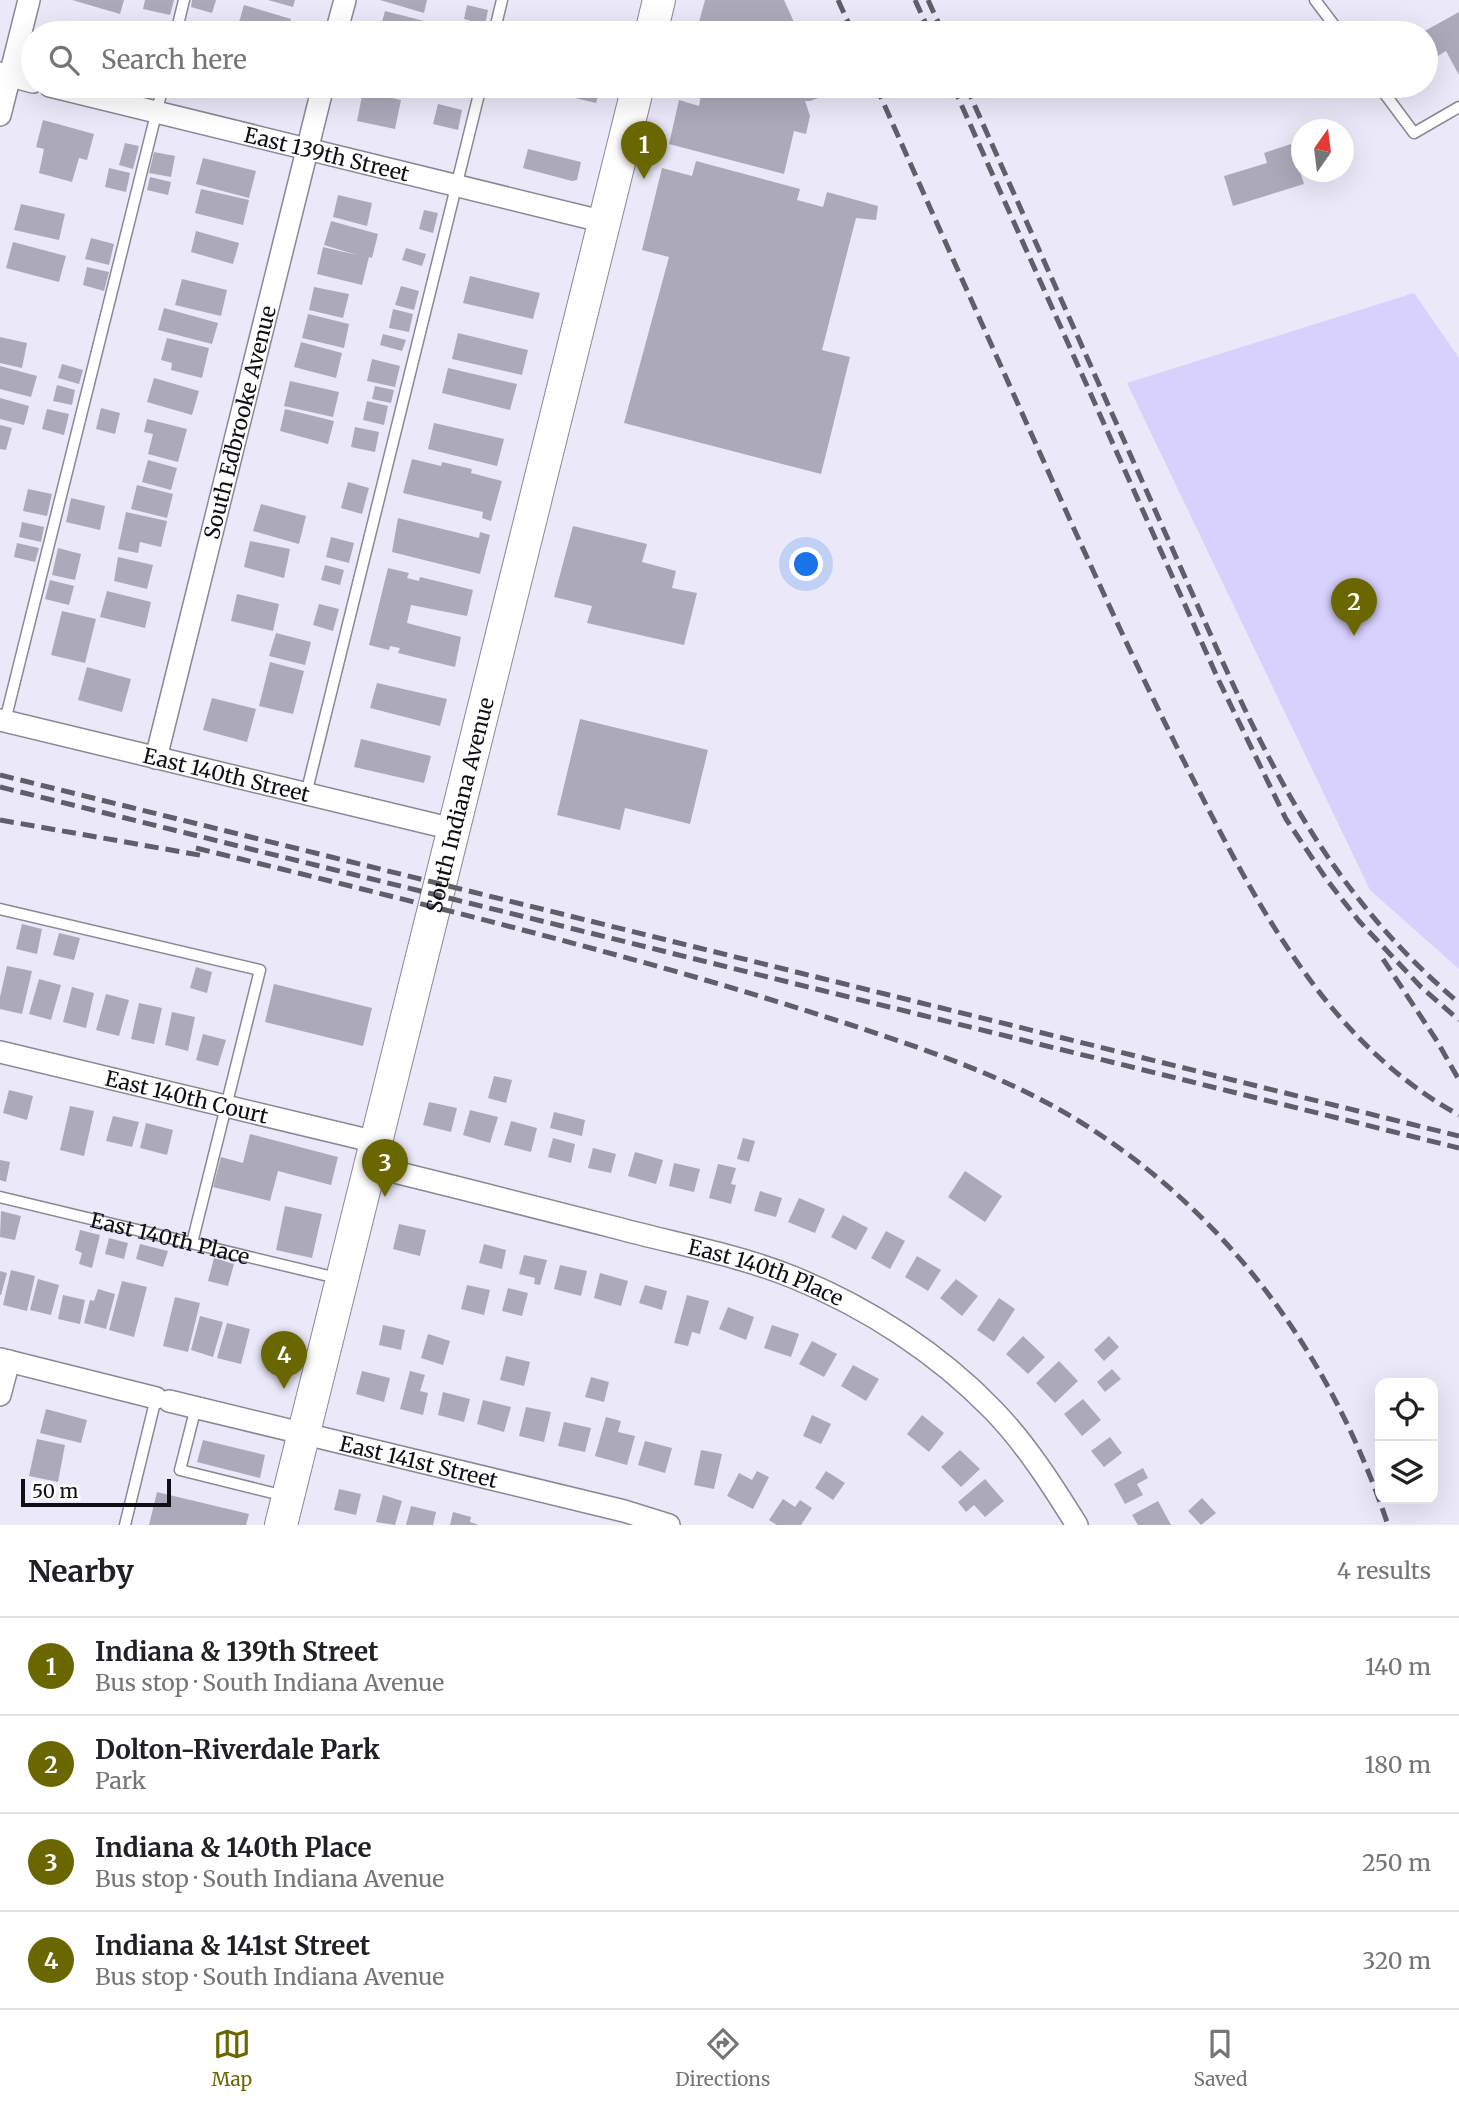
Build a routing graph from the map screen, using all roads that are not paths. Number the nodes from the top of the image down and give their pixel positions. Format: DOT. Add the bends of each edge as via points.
graph roads {
  1 [pos="29,0"];
  2 [pos="184,0"];
  3 [pos="345,0"];
  4 [pos="502,0"];
  5 [pos="659,0"];
  6 [pos="1315,0"];
  7 [pos="22,21"];
  8 [pos="179,21"];
  9 [pos="339,21"];
  10 [pos="497,21"];
  11 [pos="654,21"];
  12 [pos="1331,21"];
  13 [pos="21,25"];
  14 [pos="5,75"];
  15 [pos="99,98"];
  16 [pos="160,98"];
  17 [pos="320,98"];
  18 [pos="478,98"];
  19 [pos="635,98"];
  20 [pos="1388,98"];
  21 [pos="1459,107"];
  22 [pos="156,112"];
  23 [pos="0,115"];
  24 [pos="308,149"];
  25 [pos="456,186"];
  26 [pos="605,222"];
  27 [pos="2,721"];
  28 [pos="156,758"];
  29 [pos="306,794"];
  30 [pos="453,829"];
  31 [pos="0,909"];
  32 [pos="0,1052"];
  33 [pos="226,1106"];
  34 [pos="373,1154"];
  35 [pos="0,1196"];
  36 [pos="192,1243"];
  37 [pos="342,1279"];
  38 [pos="4,1360"];
  39 [pos="0,1395"];
  40 [pos="162,1399"];
  41 [pos="196,1407"];
  42 [pos="303,1433"];
  43 [pos="285,1511"];
  44 [pos="1073,1524"];
  45 [pos="125,1525"];
  46 [pos="669,1525"];
  1 -- 7 [label="street"];
  2 -- 8 [label="lane"];
  3 -- 9 [label="street"];
  4 -- 10 [label="lane"];
  5 -- 11 [label="main road"];
  6 -- 12 [label="lane"];
  13 -- 14 [label="street"];
  14 -- 23 [label="street"];
  15 -- 22 [label="street, East 139th Street"];
  16 -- 22 [label="lane"];
  17 -- 24 [label="street, South Edbrooke Avenue"];
  18 -- 25 [label="lane"];
  19 -- 26 [label="main road, South Indiana Avenue"];
  20 -- 21 [label="lane" via="1415,133"];
  22 -- 24 [label="street, East 139th Street"];
  22 -- 27 [label="lane"];
  24 -- 25 [label="street, East 139th Street"];
  24 -- 28 [label="street, South Edbrooke Avenue"];
  25 -- 26 [label="street, East 139th Street"];
  25 -- 29 [label="lane"];
  26 -- 30 [label="main road, South Indiana Avenue"];
  27 -- 28 [label="street, East 140th Street"];
  28 -- 29 [label="street, East 140th Street"];
  29 -- 30 [label="street, East 140th Street"];
  30 -- 34 [label="main road, South Indiana Avenue"];
  31 -- 33 [label="lane" via="260,970"];
  32 -- 33 [label="street, East 140th Court"];
  33 -- 34 [label="street, East 140th Court"];
  33 -- 36 [label="lane"];
  34 -- 37 [label="main road, South Indiana Avenue"];
  34 -- 44 [label="street, East 140th Place" via="795,1278 852,1306 907,1338 993,1410 1034,1459"];
  35 -- 36 [label="lane, East 140th Place"];
  36 -- 37 [label="lane, East 140th Place"];
  37 -- 42 [label="main road, South Indiana Avenue"];
  38 -- 39 [label="street"];
  38 -- 40 [label="street, East 141st Street"];
  40 -- 41 [label="street, East 141st Street"];
  40 -- 45 [label="lane"];
  41 -- 42 [label="street, East 141st Street"];
  41 -- 43 [label="lane" via="181,1467 250,1487"];
  42 -- 43 [label="main road, South Indiana Avenue"];
  42 -- 46 [label="street, East 141st Street"];
}
